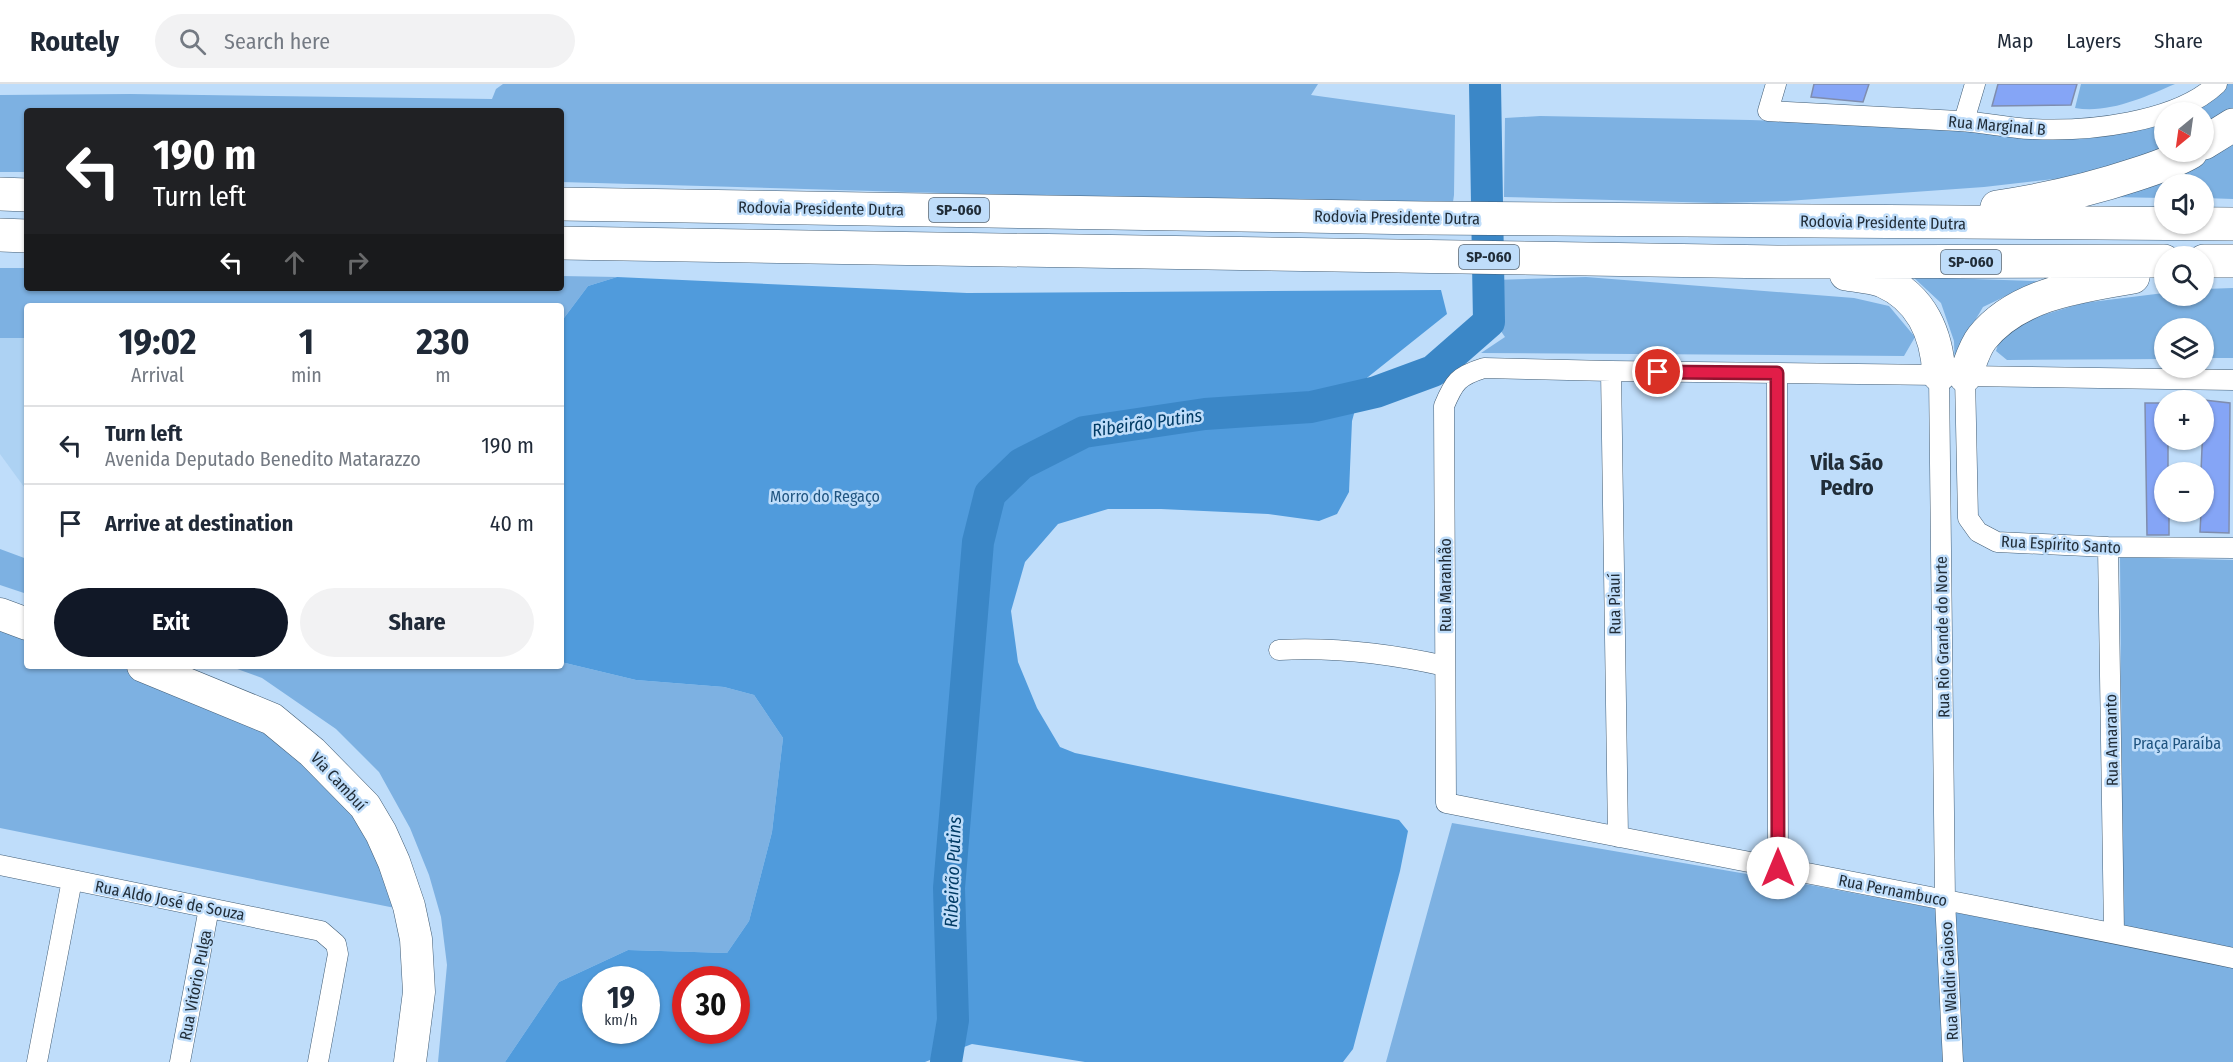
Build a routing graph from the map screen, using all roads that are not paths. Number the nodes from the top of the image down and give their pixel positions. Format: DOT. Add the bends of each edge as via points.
graph roads {
  1 [pos="1776,84"];
  2 [pos="1975,84"];
  3 [pos="2217,84"];
  4 [pos="1964,121"];
  5 [pos="2233,125"];
  6 [pos="2214,137"];
  7 [pos="2167,162"];
  8 [pos="0,194"];
  9 [pos="24,195"];
  10 [pos="564,204"];
  11 [pos="1894,222"];
  12 [pos="2233,224"];
  13 [pos="0,235"];
  14 [pos="24,236"];
  15 [pos="564,243"];
  16 [pos="2154,261"];
  17 [pos="1777,262"];
  18 [pos="2154,273"];
  19 [pos="1611,371"];
  20 [pos="1777,373"];
  21 [pos="1952,376"];
  22 [pos="2233,380"];
  23 [pos="2108,547"];
  24 [pos="2233,548"];
  25 [pos="0,614"];
  26 [pos="24,623"];
  27 [pos="1279,650"];
  28 [pos="1445,666"];
  29 [pos="150,669"];
  30 [pos="1446,803"];
  31 [pos="1618,837"];
  32 [pos="0,865"];
  33 [pos="1778,868"];
  34 [pos="72,880"];
  35 [pos="1945,900"];
  36 [pos="209,908"];
  37 [pos="2114,932"];
  38 [pos="2233,958"];
  39 [pos="36,1062"];
  40 [pos="180,1062"];
  41 [pos="318,1062"];
  42 [pos="410,1062"];
  43 [pos="1953,1062"];
  1 -- 4 [label="street, Rua Marginal B" via="1768,111"];
  2 -- 4 [label="street"];
  3 -- 4 [label="street, Rua Marginal B" via="2171,111 2127,124 2030,129"];
  5 -- 6 [label="highway"];
  7 -- 11 [label="highway" via="2049,199"];
  8 -- 9 [label="highway"];
  10 -- 11 [label="highway, Rodovia Presidente Dutra / SP-060"];
  11 -- 12 [label="highway, Rodovia Presidente Dutra / SP-060"];
  13 -- 14 [label="highway"];
  15 -- 17 [label="highway, SP-060"];
  16 -- 17 [label="highway, SP-060"];
  17 -- 21 [label="highway" via="1882,280 1907,294 1928,322 1938,354"];
  18 -- 21 [label="highway" via="2085,285 2006,314 1980,339"];
  19 -- 20 [label="street"];
  19 -- 28 [label="street, Rua Maranhão" via="1484,368 1465,374 1453,385 1444,406"];
  19 -- 31 [label="street, Rua Piauí"];
  20 -- 21 [label="street"];
  20 -- 33 [label="street"];
  21 -- 22 [label="street"];
  21 -- 23 [label="street, Rua Espírito Santo" via="1968,518 1978,532 1997,542"];
  21 -- 35 [label="street, Rua Rio Grande do Norte"];
  23 -- 24 [label="street, Rua Espírito Santo"];
  23 -- 37 [label="street, Rua Amaranto"];
  25 -- 26 [label="main road"];
  27 -- 28 [label="street" via="1385,653"];
  28 -- 30 [label="street, Rua Maranhão"];
  29 -- 42 [label="main road, Via Cambuí" via="272,719 312,752 365,806 394,862 416,939 419,992"];
  30 -- 31 [label="street, Rua Pernambuco"];
  31 -- 33 [label="street, Rua Pernambuco"];
  32 -- 34 [label="street, Rua Aldo José de Souza"];
  33 -- 35 [label="street, Rua Pernambuco"];
  34 -- 36 [label="street, Rua Aldo José de Souza"];
  34 -- 39 [label="street"];
  35 -- 37 [label="street, Rua Pernambuco"];
  35 -- 43 [label="street, Rua Waldir Gaioso"];
  36 -- 40 [label="street, Rua Vitório Pulga"];
  36 -- 41 [label="street, Rua Aldo José de Souza" via="321,931 336,944 334,987"];
  37 -- 38 [label="street, Rua Pernambuco"];
}
